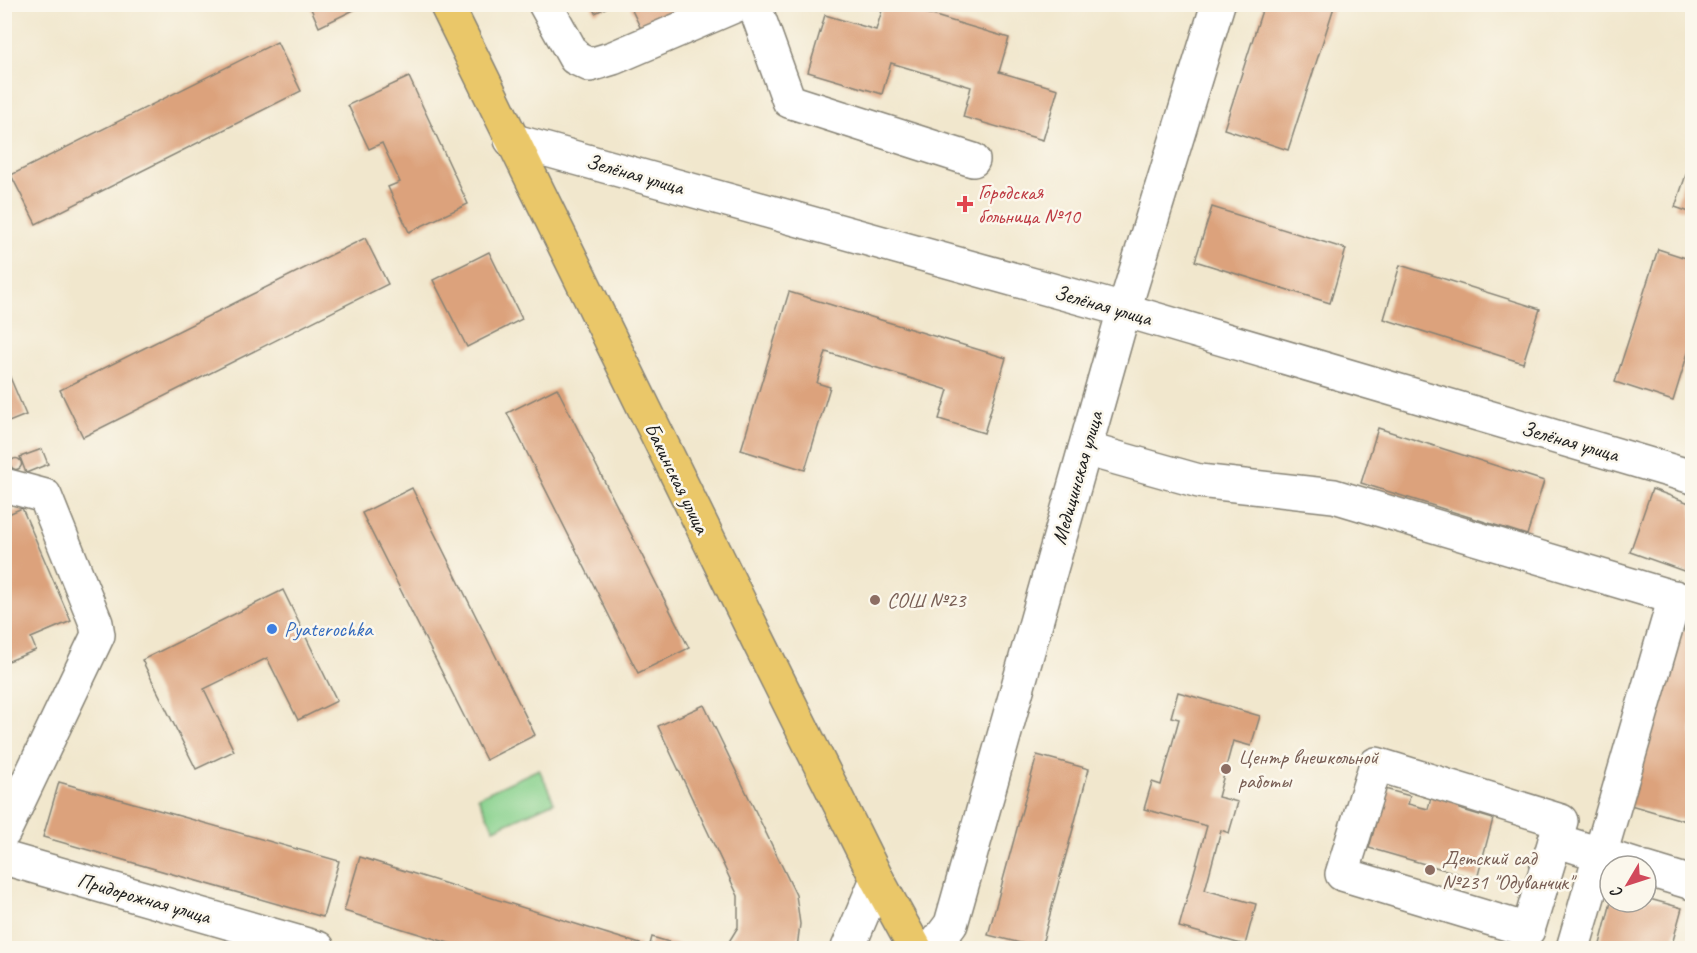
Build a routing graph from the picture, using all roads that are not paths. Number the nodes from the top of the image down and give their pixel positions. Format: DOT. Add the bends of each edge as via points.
graph roads {
  1 [pos="446,4"];
  2 [pos="545,4"];
  3 [pos="739,4"];
  4 [pos="754,4"];
  5 [pos="1218,4"];
  6 [pos="511,140"];
  7 [pos="973,160"];
  8 [pos="1124,310"];
  9 [pos="1085,449"];
  10 [pos="1692,477"];
  11 [pos="4,485"];
  12 [pos="1684,600"];
  13 [pos="4,832"];
  14 [pos="1555,840"];
  15 [pos="1598,854"];
  16 [pos="1601,854"];
  17 [pos="4,858"];
  18 [pos="1598,865"];
  19 [pos="1658,873"];
  20 [pos="877,879"];
  21 [pos="1692,883"];
  22 [pos="318,948"];
  23 [pos="848,948"];
  24 [pos="915,948"];
  25 [pos="933,948"];
  26 [pos="1573,948"];
  1 -- 6 [label="main road, Бакинская улица"];
  2 -- 3 [label="street" via="575,58 590,65"];
  4 -- 7 [label="street" via="789,101"];
  5 -- 8 [label="street, Медицинская улица"];
  6 -- 8 [label="street, Зелёная улица"];
  6 -- 20 [label="main road, Бакинская улица"];
  8 -- 9 [label="street, Медицинская улица"];
  8 -- 10 [label="street, Зелёная улица"];
  9 -- 12 [label="street" via="1198,481 1334,496"];
  9 -- 25 [label="street, Медицинская улица" via="951,924"];
  11 -- 13 [label="street" via="45,496 98,635"];
  12 -- 16 [label="street"];
  14 -- 14 [label="street" via="1561,821 1376,764 1342,874 1528,930"];
  14 -- 15 [label="street"];
  17 -- 22 [label="street, Придорожная улица"];
  18 -- 26 [label="street"];
  19 -- 21 [label="street"];
  20 -- 23 [label="street"];
  20 -- 24 [label="main road, Бакинская улица"];
}
